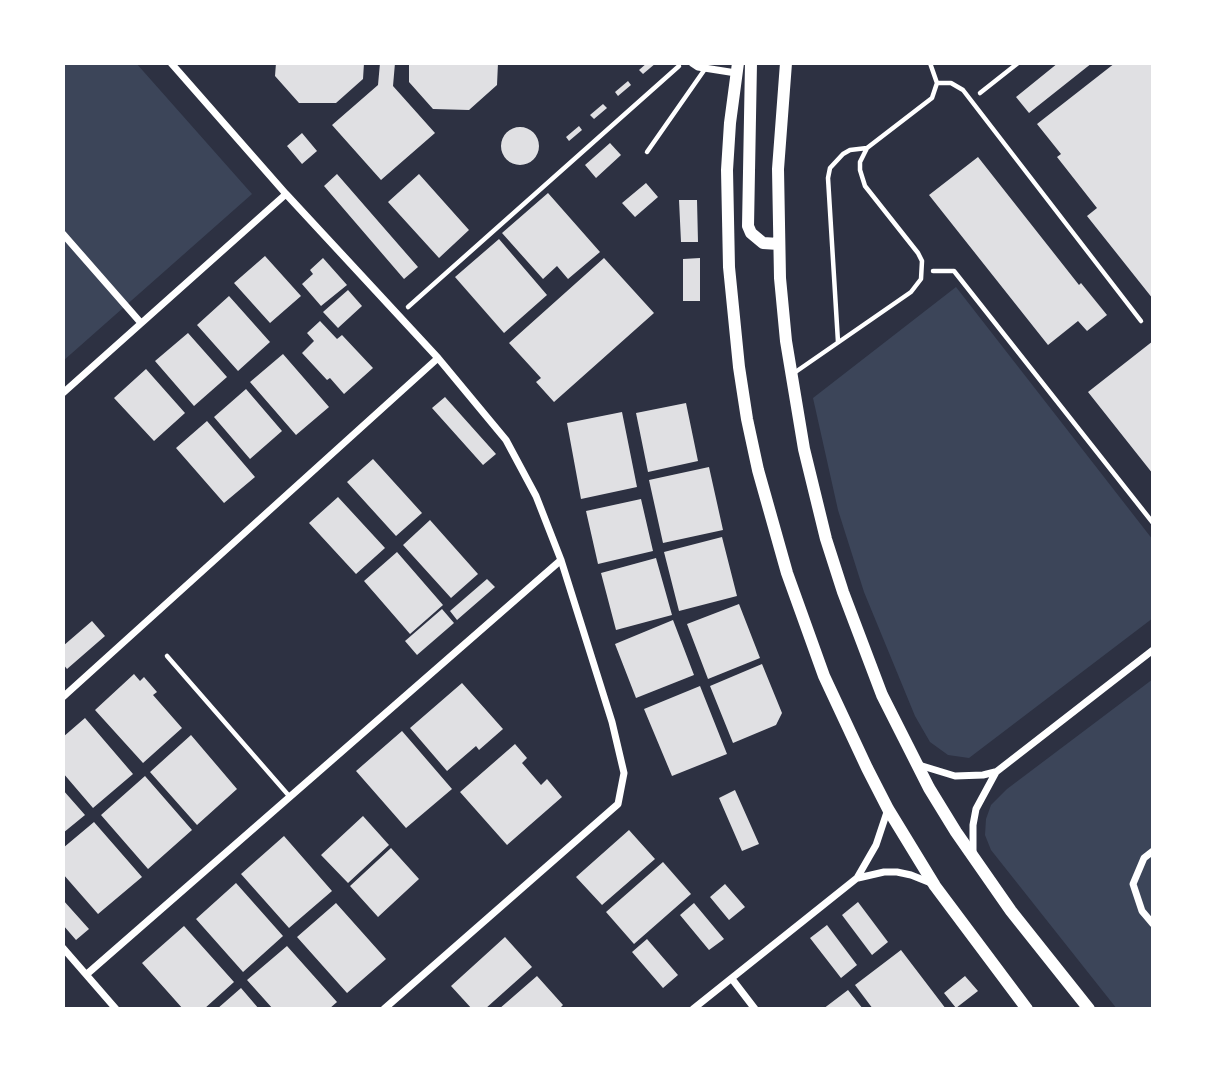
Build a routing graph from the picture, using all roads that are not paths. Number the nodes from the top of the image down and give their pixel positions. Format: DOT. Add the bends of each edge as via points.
graph roads {
  1 [pos="171,63"];
  2 [pos="692,63"];
  3 [pos="751,63"];
  4 [pos="786,63"];
  5 [pos="930,63"];
  6 [pos="705,68"];
  7 [pos="737,68"];
  8 [pos="937,83"];
  9 [pos="867,148"];
  10 [pos="647,152"];
  11 [pos="286,194"];
  12 [pos="63,234"];
  13 [pos="779,244"];
  14 [pos="1141,321"];
  15 [pos="141,323"];
  16 [pos="838,343"];
  17 [pos="438,358"];
  18 [pos="790,375"];
  19 [pos="63,393"];
  20 [pos="561,561"];
  21 [pos="1153,650"];
  22 [pos="167,656"];
  23 [pos="63,697"];
  24 [pos="916,764"];
  25 [pos="996,772"];
  26 [pos="290,796"];
  27 [pos="888,809"];
  28 [pos="1153,851"];
  29 [pos="973,857"];
  30 [pos="857,878"];
  31 [pos="935,886"];
  32 [pos="1153,924"];
  33 [pos="63,948"];
  34 [pos="87,974"];
  35 [pos="732,979"];
  36 [pos="116,1009"];
  37 [pos="384,1009"];
  38 [pos="693,1009"];
  39 [pos="755,1009"];
  40 [pos="1027,1009"];
  41 [pos="1088,1009"];
  1 -- 11 [label="street"];
  2 -- 6 [label="street"];
  3 -- 13 [label="street" via="748,226 763,243"];
  4 -- 13 [label="street"];
  5 -- 8 [label="lane"];
  6 -- 7 [label="street"];
  6 -- 10 [label="lane"];
  7 -- 27 [label="street" via="727,218 737,354 750,432 804,623 847,727"];
  8 -- 9 [label="lane" via="926,104"];
  8 -- 14 [label="lane" via="958,86 972,100"];
  9 -- 16 [label="lane" via="843,154 828,178"];
  9 -- 16 [label="lane" via="860,162 861,178 918,253 921,279 911,292"];
  11 -- 15 [label="street"];
  11 -- 17 [label="street"];
  12 -- 15 [label="street"];
  13 -- 18 [label="street"];
  15 -- 19 [label="street"];
  16 -- 18 [label="lane"];
  17 -- 20 [label="street" via="506,440 536,496"];
  17 -- 23 [label="street"];
  18 -- 24 [label="street" via="812,483 843,592 882,695"];
  20 -- 26 [label="street"];
  20 -- 37 [label="street" via="624,773 618,804"];
  21 -- 25 [label="street"];
  22 -- 26 [label="lane"];
  24 -- 25 [label="street" via="955,776"];
  24 -- 29 [label="street"];
  25 -- 29 [label="street" via="976,810"];
  26 -- 34 [label="street"];
  27 -- 30 [label="street" via="876,845"];
  27 -- 31 [label="street"];
  28 -- 32 [label="street" via="1144,858 1133,884 1142,911"];
  29 -- 41 [label="street"];
  30 -- 31 [label="street" via="897,872"];
  30 -- 35 [label="street"];
  31 -- 40 [label="street"];
  33 -- 34 [label="street"];
  34 -- 36 [label="street"];
  35 -- 38 [label="street"];
  35 -- 39 [label="street"];
}
